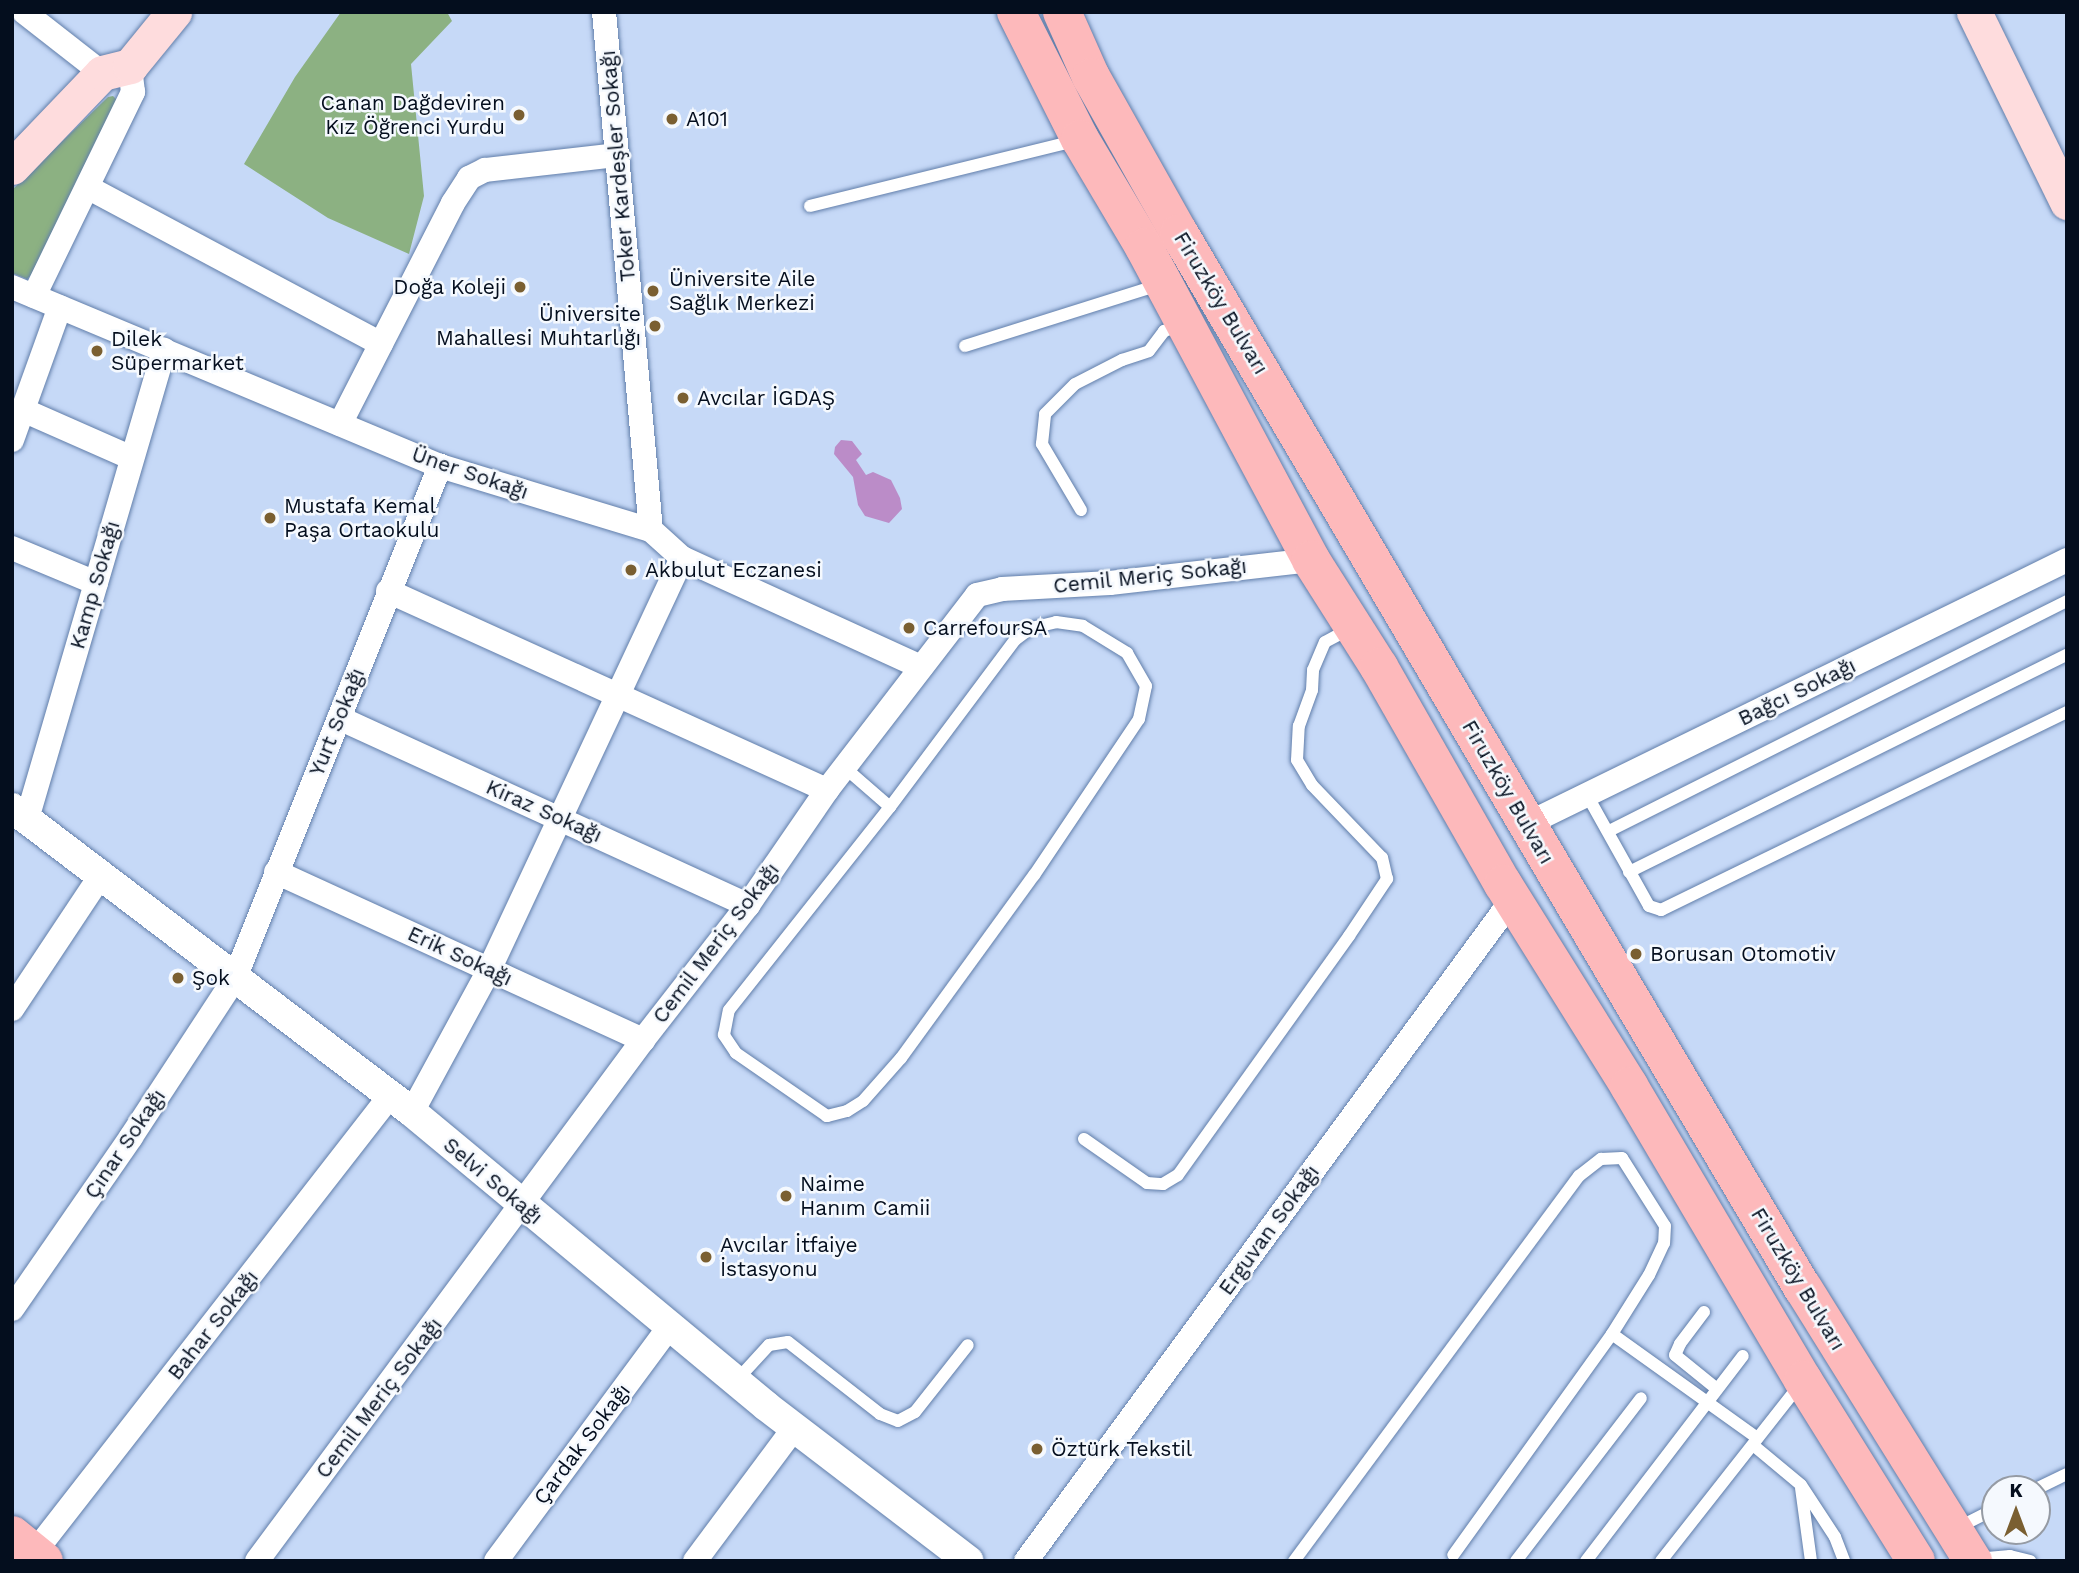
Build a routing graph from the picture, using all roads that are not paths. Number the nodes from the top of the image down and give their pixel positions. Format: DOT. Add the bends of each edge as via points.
graph roads {
  1 [pos="24,12"];
  2 [pos="174,12"];
  3 [pos="604,12"];
  4 [pos="1016,12"];
  5 [pos="1062,12"];
  6 [pos="1974,12"];
  7 [pos="116,69"];
  8 [pos="1080,139"];
  9 [pos="617,155"];
  10 [pos="12,167"];
  11 [pos="89,188"];
  12 [pos="2067,202"];
  13 [pos="810,206"];
  14 [pos="1164,283"];
  15 [pos="23,291"];
  16 [pos="60,307"];
  17 [pos="1185,324"];
  18 [pos="381,344"];
  19 [pos="965,346"];
  20 [pos="164,350"];
  21 [pos="23,410"];
  22 [pos="340,424"];
  23 [pos="12,440"];
  24 [pos="132,458"];
  25 [pos="440,466"];
  26 [pos="1082,510"];
  27 [pos="650,530"];
  28 [pos="12,548"];
  29 [pos="682,558"];
  30 [pos="1311,560"];
  31 [pos="2067,560"];
  32 [pos="96,583"];
  33 [pos="388,591"];
  34 [pos="2067,601"];
  35 [pos="1353,627"];
  36 [pos="2067,655"];
  37 [pos="921,667"];
  38 [pos="1379,667"];
  39 [pos="617,696"];
  40 [pos="2067,712"];
  41 [pos="339,718"];
  42 [pos="844,767"];
  43 [pos="827,790"];
  44 [pos="1587,795"];
  45 [pos="890,807"];
  46 [pos="19,813"];
  47 [pos="561,819"];
  48 [pos="1527,824"];
  49 [pos="1609,831"];
  50 [pos="276,872"];
  51 [pos="1629,872"];
  52 [pos="100,875"];
  53 [pos="1516,903"];
  54 [pos="748,905"];
  55 [pos="489,970"];
  56 [pos="235,978"];
  57 [pos="12,1009"];
  58 [pos="643,1040"];
  59 [pos="1673,1070"];
  60 [pos="401,1104"];
  61 [pos="1084,1139"];
  62 [pos="522,1206"];
  63 [pos="12,1309"];
  64 [pos="1704,1311"];
  65 [pos="669,1327"];
  66 [pos="1612,1334"];
  67 [pos="968,1345"];
  68 [pos="1743,1356"];
  69 [pos="1803,1380"];
  70 [pos="736,1381"];
  71 [pos="1717,1389"];
  72 [pos="1641,1398"];
  73 [pos="1706,1402"];
  74 [pos="795,1427"];
  75 [pos="1755,1441"];
  76 [pos="2067,1474"];
  77 [pos="2051,1482"];
  78 [pos="1801,1485"];
  79 [pos="1981,1529"];
  80 [pos="30,1550"];
  81 [pos="1966,1550"];
  82 [pos="1453,1555"];
  83 [pos="257,1561"];
  84 [pos="496,1561"];
  85 [pos="695,1561"];
  86 [pos="970,1561"];
  87 [pos="1026,1561"];
  88 [pos="1294,1561"];
  89 [pos="1516,1561"];
  90 [pos="1586,1561"];
  91 [pos="1661,1561"];
  92 [pos="1811,1561"];
  93 [pos="1844,1561"];
  94 [pos="1916,1561"];
  95 [pos="2030,1561"];
  1 -- 7 [label="street"];
  2 -- 7 [label="main road"];
  3 -- 9 [label="street, Toker Kardeşler Sokağı"];
  4 -- 8 [label="main road, Firuzköy Bulvarı"];
  5 -- 48 [label="main road, Firuzköy Bulvarı" via="1091,77 1179,233"];
  6 -- 12 [label="main road"];
  7 -- 10 [label="main road"];
  7 -- 11 [label="street" via="133,92"];
  8 -- 13 [label="lane"];
  8 -- 14 [label="main road, Firuzköy Bulvarı"];
  9 -- 18 [label="street" via="485,170 469,178"];
  9 -- 27 [label="street, Toker Kardeşler Sokağı"];
  11 -- 15 [label="street"];
  11 -- 18 [label="street"];
  14 -- 17 [label="main road, Firuzköy Bulvarı"];
  14 -- 19 [label="lane"];
  15 -- 16 [label="street, Üner Sokağı"];
  16 -- 20 [label="street, Üner Sokağı"];
  16 -- 21 [label="street"];
  17 -- 26 [label="lane" via="1164,331 1149,351 1075,384 1045,414 1042,444"];
  17 -- 30 [label="main road, Firuzköy Bulvarı"];
  18 -- 22 [label="street"];
  20 -- 22 [label="street, Üner Sokağı"];
  20 -- 24 [label="street, Kamp Sokağı"];
  21 -- 23 [label="street"];
  21 -- 24 [label="street"];
  22 -- 25 [label="street, Üner Sokağı"];
  24 -- 32 [label="street, Kamp Sokağı"];
  25 -- 27 [label="street, Üner Sokağı"];
  25 -- 33 [label="street, Yurt Sokağı"];
  27 -- 29 [label="street, Üner Sokağı"];
  28 -- 32 [label="street"];
  29 -- 37 [label="street, Üner Sokağı"];
  29 -- 39 [label="street, Bahar Sokağı"];
  30 -- 35 [label="main road, Firuzköy Bulvarı"];
  30 -- 37 [label="street, Cemil Meriç Sokağı" via="978,595"];
  31 -- 44 [label="street, Bağcı Sokağı"];
  32 -- 46 [label="street, Kamp Sokağı"];
  33 -- 39 [label="street"];
  33 -- 41 [label="street, Yurt Sokağı"];
  34 -- 49 [label="lane"];
  35 -- 38 [label="main road, Firuzköy Bulvarı"];
  35 -- 61 [label="lane" via="1325,642 1313,670 1312,690 1298,726 1297,760 1312,785 1382,858 1387,879 1178,1175 1163,1184 1147,1183"];
  36 -- 51 [label="lane"];
  37 -- 42 [label="street, Cemil Meriç Sokağı"];
  38 -- 48 [label="main road" via="1419,699 1483,801 1496,813"];
  38 -- 53 [label="main road, Firuzköy Bulvarı"];
  39 -- 43 [label="street"];
  39 -- 47 [label="street, Bahar Sokağı"];
  40 -- 51 [label="lane" via="1661,910 1649,906"];
  41 -- 47 [label="street, Kiraz Sokağı"];
  41 -- 50 [label="street, Yurt Sokağı"];
  42 -- 43 [label="street, Cemil Meriç Sokağı"];
  42 -- 45 [label="lane"];
  43 -- 54 [label="street, Cemil Meriç Sokağı"];
  44 -- 48 [label="street, Bağcı Sokağı"];
  44 -- 49 [label="lane"];
  45 -- 45 [label="lane" via="1015,640 1031,628 1056,622 1083,626 1127,653 1146,686 1139,719 1034,875 901,1058 863,1101 827,1116 736,1053 724,1035 729,1010"];
  46 -- 52 [label="street, Selvi Sokağı"];
  47 -- 54 [label="street, Kiraz Sokağı"];
  47 -- 55 [label="street, Bahar Sokağı"];
  48 -- 59 [label="main road, Firuzköy Bulvarı"];
  49 -- 51 [label="lane"];
  50 -- 55 [label="street, Erik Sokağı"];
  50 -- 56 [label="street, Yurt Sokağı"];
  52 -- 56 [label="street, Selvi Sokağı"];
  52 -- 57 [label="street"];
  53 -- 59 [label="main road" via="1558,921 1575,941 1624,1026"];
  53 -- 69 [label="main road, Firuzköy Bulvarı"];
  53 -- 87 [label="street, Erguvan Sokağı" via="1490,929"];
  54 -- 58 [label="street, Cemil Meriç Sokağı"];
  55 -- 58 [label="street, Erik Sokağı"];
  55 -- 60 [label="street, Bahar Sokağı"];
  56 -- 60 [label="street, Selvi Sokağı"];
  56 -- 63 [label="street, Çınar Sokağı"];
  58 -- 62 [label="street, Cemil Meriç Sokağı"];
  59 -- 81 [label="main road, Firuzköy Bulvarı"];
  60 -- 62 [label="street, Selvi Sokağı"];
  60 -- 80 [label="street, Bahar Sokağı"];
  62 -- 65 [label="street, Selvi Sokağı"];
  62 -- 83 [label="street, Cemil Meriç Sokağı"];
  64 -- 71 [label="lane" via="1675,1355"];
  65 -- 70 [label="street, Selvi Sokağı"];
  65 -- 84 [label="street, Çardak Sokağı"];
  66 -- 73 [label="lane"];
  66 -- 82 [label="lane"];
  66 -- 88 [label="lane" via="1649,1275 1664,1243 1665,1226 1622,1158 1601,1159 1579,1176"];
  67 -- 70 [label="lane" via="915,1412 898,1421 880,1414 788,1342 769,1345"];
  68 -- 71 [label="lane"];
  69 -- 75 [label="lane"];
  69 -- 94 [label="main road, Firuzköy Bulvarı"];
  70 -- 74 [label="street, Selvi Sokağı"];
  71 -- 73 [label="lane"];
  72 -- 89 [label="lane"];
  73 -- 75 [label="lane"];
  73 -- 90 [label="lane"];
  74 -- 85 [label="street"];
  74 -- 86 [label="street, Selvi Sokağı"];
  75 -- 78 [label="lane"];
  75 -- 91 [label="lane"];
  76 -- 77 [label="lane"];
  78 -- 92 [label="lane"];
  78 -- 93 [label="lane" via="1835,1537"];
  79 -- 81 [label="lane"];
  81 -- 95 [label="lane"];
}
